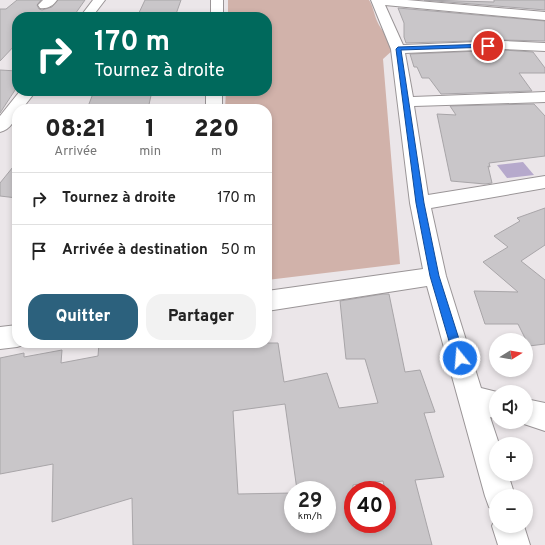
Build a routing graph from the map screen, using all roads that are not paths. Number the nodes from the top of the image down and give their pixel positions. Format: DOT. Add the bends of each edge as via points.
graph roads {
  1 [pos="99,0"];
  2 [pos="217,0"];
  3 [pos="378,1"];
  4 [pos="90,12"];
  5 [pos="217,12"];
  6 [pos="545,16"];
  7 [pos="545,47"];
  8 [pos="398,49"];
  9 [pos="24,96"];
  10 [pos="545,98"];
  11 [pos="406,102"];
  12 [pos="18,104"];
  13 [pos="12,112"];
  14 [pos="0,127"];
  15 [pos="545,182"];
  16 [pos="420,203"];
  17 [pos="435,276"];
  18 [pos="272,300"];
  19 [pos="12,337"];
  20 [pos="0,338"];
  21 [pos="484,402"];
  22 [pos="533,414"];
  23 [pos="545,417"];
  24 [pos="499,489"];
  25 [pos="510,533"];
  26 [pos="514,545"];
  1 -- 4 [label="street"];
  2 -- 5 [label="street"];
  3 -- 6 [label="street"];
  3 -- 8 [label="street"];
  7 -- 8 [label="street" via="503,45"];
  8 -- 11 [label="street"];
  9 -- 12 [label="street"];
  10 -- 11 [label="street"];
  11 -- 16 [label="street"];
  13 -- 14 [label="street"];
  15 -- 16 [label="street"];
  16 -- 17 [label="street"];
  17 -- 18 [label="street"];
  17 -- 21 [label="street"];
  19 -- 20 [label="street"];
  21 -- 24 [label="street"];
  22 -- 23 [label="street"];
  25 -- 26 [label="street"];
}
